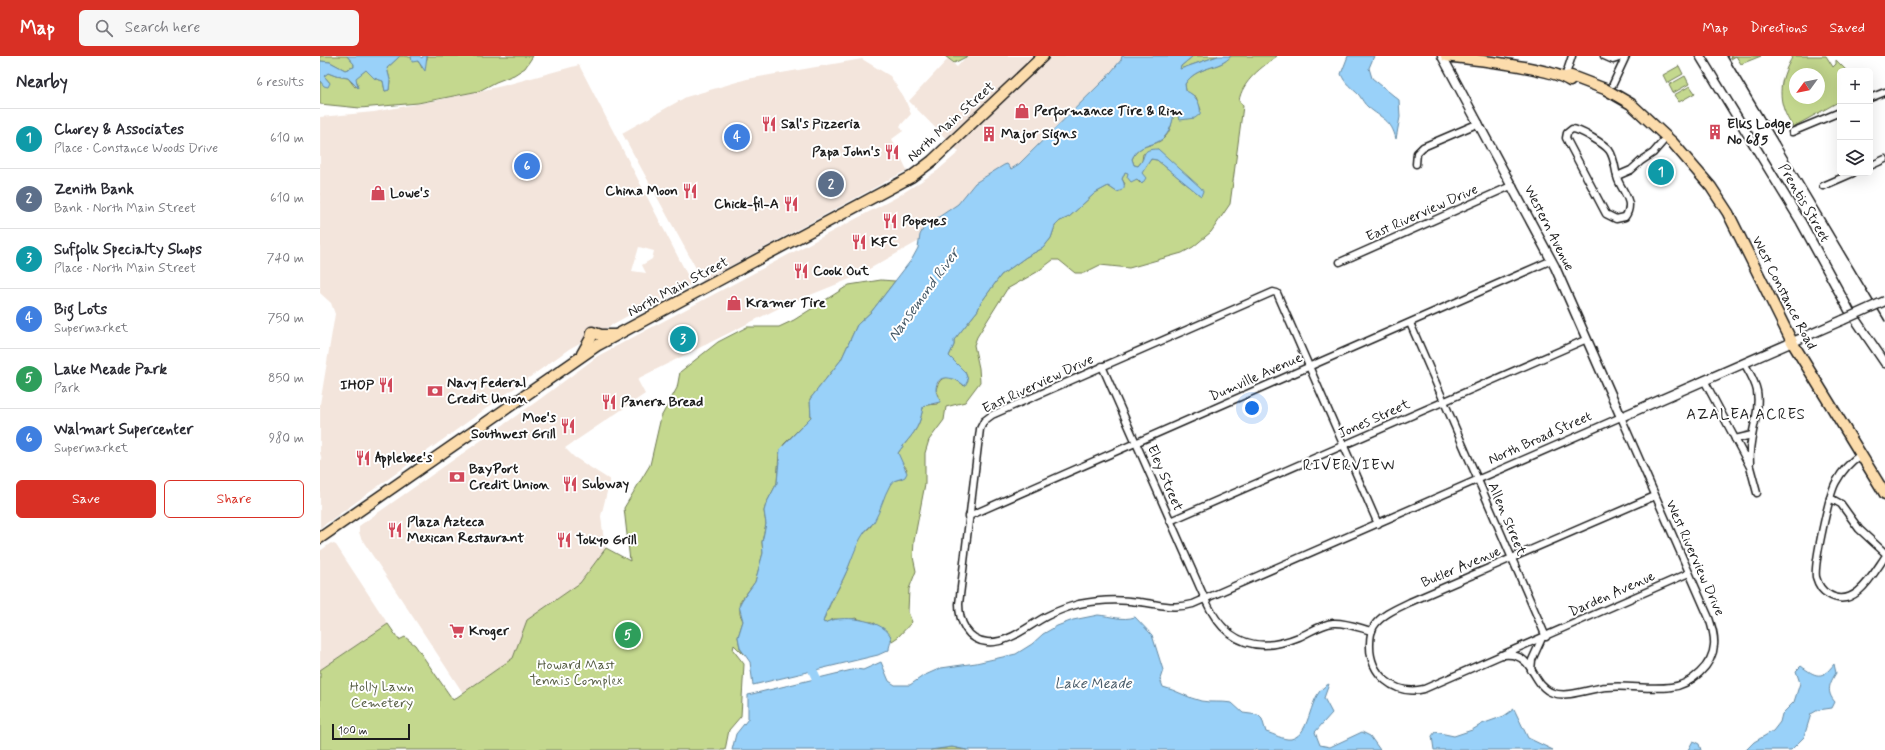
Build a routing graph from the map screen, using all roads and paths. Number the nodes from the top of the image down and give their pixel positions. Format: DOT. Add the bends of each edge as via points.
graph roads {
  1 [pos="1043,56"];
  2 [pos="1442,56"];
  3 [pos="1446,56"];
  4 [pos="1572,56"];
  5 [pos="1604,56"];
  6 [pos="1626,56"];
  7 [pos="1700,56"];
  8 [pos="1565,77"];
  9 [pos="1613,84"];
  10 [pos="1885,92"];
  11 [pos="1873,97"];
  12 [pos="1837,113"];
  13 [pos="1479,123"];
  14 [pos="1792,132"];
  15 [pos="1667,137"];
  16 [pos="1885,159"];
  17 [pos="1416,164"];
  18 [pos="1873,165"];
  19 [pos="1617,176"];
  20 [pos="1846,176"];
  21 [pos="1513,185"];
  22 [pos="1823,186"];
  23 [pos="1552,260"];
  24 [pos="1340,262"];
  25 [pos="1885,301"];
  26 [pos="1410,323"];
  27 [pos="620,333"];
  28 [pos="1587,339"];
  29 [pos="1792,342"];
  30 [pos="580,357"];
  31 [pos="1744,362"];
  32 [pos="1885,363"];
  33 [pos="1102,366"];
  34 [pos="1310,367"];
  35 [pos="1704,380"];
  36 [pos="1443,402"];
  37 [pos="1621,417"];
  38 [pos="1752,435"];
  39 [pos="1735,439"];
  40 [pos="1137,443"];
  41 [pos="1344,446"];
  42 [pos="1860,455"];
  43 [pos="1750,467"];
  44 [pos="1477,480"];
  45 [pos="1757,493"];
  46 [pos="1885,494"];
  47 [pos="1655,496"];
  48 [pos="1830,498"];
  49 [pos="969,516"];
  50 [pos="1170,521"];
  51 [pos="1378,524"];
  52 [pos="320,538"];
  53 [pos="1885,553"];
  54 [pos="1885,557"];
  55 [pos="1511,559"];
  56 [pos="1689,573"];
  57 [pos="1205,599"];
  58 [pos="1372,631"];
  59 [pos="1544,637"];
  60 [pos="1501,655"];
  61 [pos="1531,670"];
  1 -- 27 [label="main road, North Main Street" via="932,161 911,176"];
  2 -- 13 [label="street, Western Avenue"];
  3 -- 8 [label="main road, West Constance Road"];
  4 -- 8 [label="street"];
  5 -- 6 [label="street" via="1614,60"];
  6 -- 9 [label="street"];
  7 -- 32 [label="street, Prentis Street" via="1801,222 1849,310"];
  8 -- 15 [label="main road, West Constance Road" via="1571,76 1606,89 1631,104"];
  10 -- 11 [label="street"];
  12 -- 14 [label="street"];
  13 -- 17 [label="street" via="1423,147 1417,153"];
  13 -- 21 [label="street, Western Avenue"];
  15 -- 19 [label="street" via="1653,153"];
  15 -- 29 [label="main road, West Constance Road" via="1698,170 1721,201"];
  16 -- 18 [label="street"];
  19 -- 19 [label="street" via="1629,210 1625,217 1616,219 1606,214 1566,138 1567,133 1572,129 1577,130 1606,147 1612,154"];
  20 -- 22 [label="street"];
  21 -- 23 [label="street, Western Avenue"];
  21 -- 24 [label="street, East Riverview Drive"];
  23 -- 26 [label="street, Dumville Avenue"];
  23 -- 28 [label="street, Western Avenue"];
  25 -- 29 [label="street, North Broad Street, bridge"];
  26 -- 34 [label="street, Dumville Avenue"];
  26 -- 36 [label="street, Allen Street"];
  27 -- 30 [label="main road, North Main Street"];
  27 -- 30 [label="main road" via="601,335 592,332"];
  28 -- 36 [label="street, Jones Street"];
  28 -- 37 [label="street, Western Avenue"];
  29 -- 31 [label="street, North Broad Street"];
  29 -- 42 [label="main road, West Constance Road"];
  30 -- 52 [label="main road, North Main Street"];
  31 -- 35 [label="street, North Broad Street"];
  31 -- 38 [label="street" via="1757,391"];
  33 -- 34 [label="street, East Riverview Drive" via="1274,291"];
  33 -- 40 [label="street, Eley Street"];
  33 -- 49 [label="street, East Riverview Drive" via="992,415 984,421 980,429"];
  34 -- 40 [label="street, Dumville Avenue"];
  34 -- 41 [label="street"];
  35 -- 37 [label="street, North Broad Street"];
  35 -- 39 [label="street"];
  36 -- 41 [label="street, Jones Street"];
  36 -- 44 [label="street, Allen Street"];
  37 -- 44 [label="street, North Broad Street"];
  37 -- 47 [label="street, West Riverview Drive"];
  38 -- 39 [label="street"];
  38 -- 43 [label="street" via="1749,449"];
  39 -- 43 [label="street"];
  40 -- 49 [label="street, Dumville Avenue"];
  40 -- 50 [label="street, Eley Street"];
  41 -- 50 [label="street, Jones Street"];
  41 -- 51 [label="street"];
  42 -- 46 [label="main road, West Constance Road"];
  42 -- 48 [label="street" via="1840,474"];
  43 -- 45 [label="street"];
  44 -- 51 [label="street, North Broad Street"];
  44 -- 55 [label="street, Allen Street"];
  47 -- 55 [label="street, Butler Avenue"];
  47 -- 56 [label="street, West Riverview Drive"];
  48 -- 53 [label="street" via="1841,504 1859,529"];
  48 -- 54 [label="street" via="1816,571 1818,582 1825,592 1841,599 1853,595 1863,588"];
  49 -- 57 [label="street, East Riverview Drive" via="959,611 966,630 975,638 987,642 1003,640 1048,616 1081,604 1126,600 1175,608"];
  50 -- 57 [label="street, Eley Street"];
  51 -- 57 [label="street, North Broad Street"];
  55 -- 58 [label="street, Butler Avenue" via="1397,608 1381,618"];
  55 -- 59 [label="street, Allen Street"];
  56 -- 59 [label="street, Darden Avenue"];
  56 -- 61 [label="street, West Riverview Drive" via="1709,618 1714,645 1708,663 1689,680 1674,687 1609,686 1558,694 1542,686"];
  57 -- 58 [label="street" via="1222,627 1234,637 1251,644 1267,646 1285,643 1333,623"];
  58 -- 60 [label="street" via="1370,648 1373,664 1380,677 1404,690 1418,690"];
  59 -- 60 [label="street, Darden Avenue"];
  59 -- 61 [label="street" via="1532,660"];
  60 -- 61 [label="street, West Riverview Drive" via="1521,658"];
}
